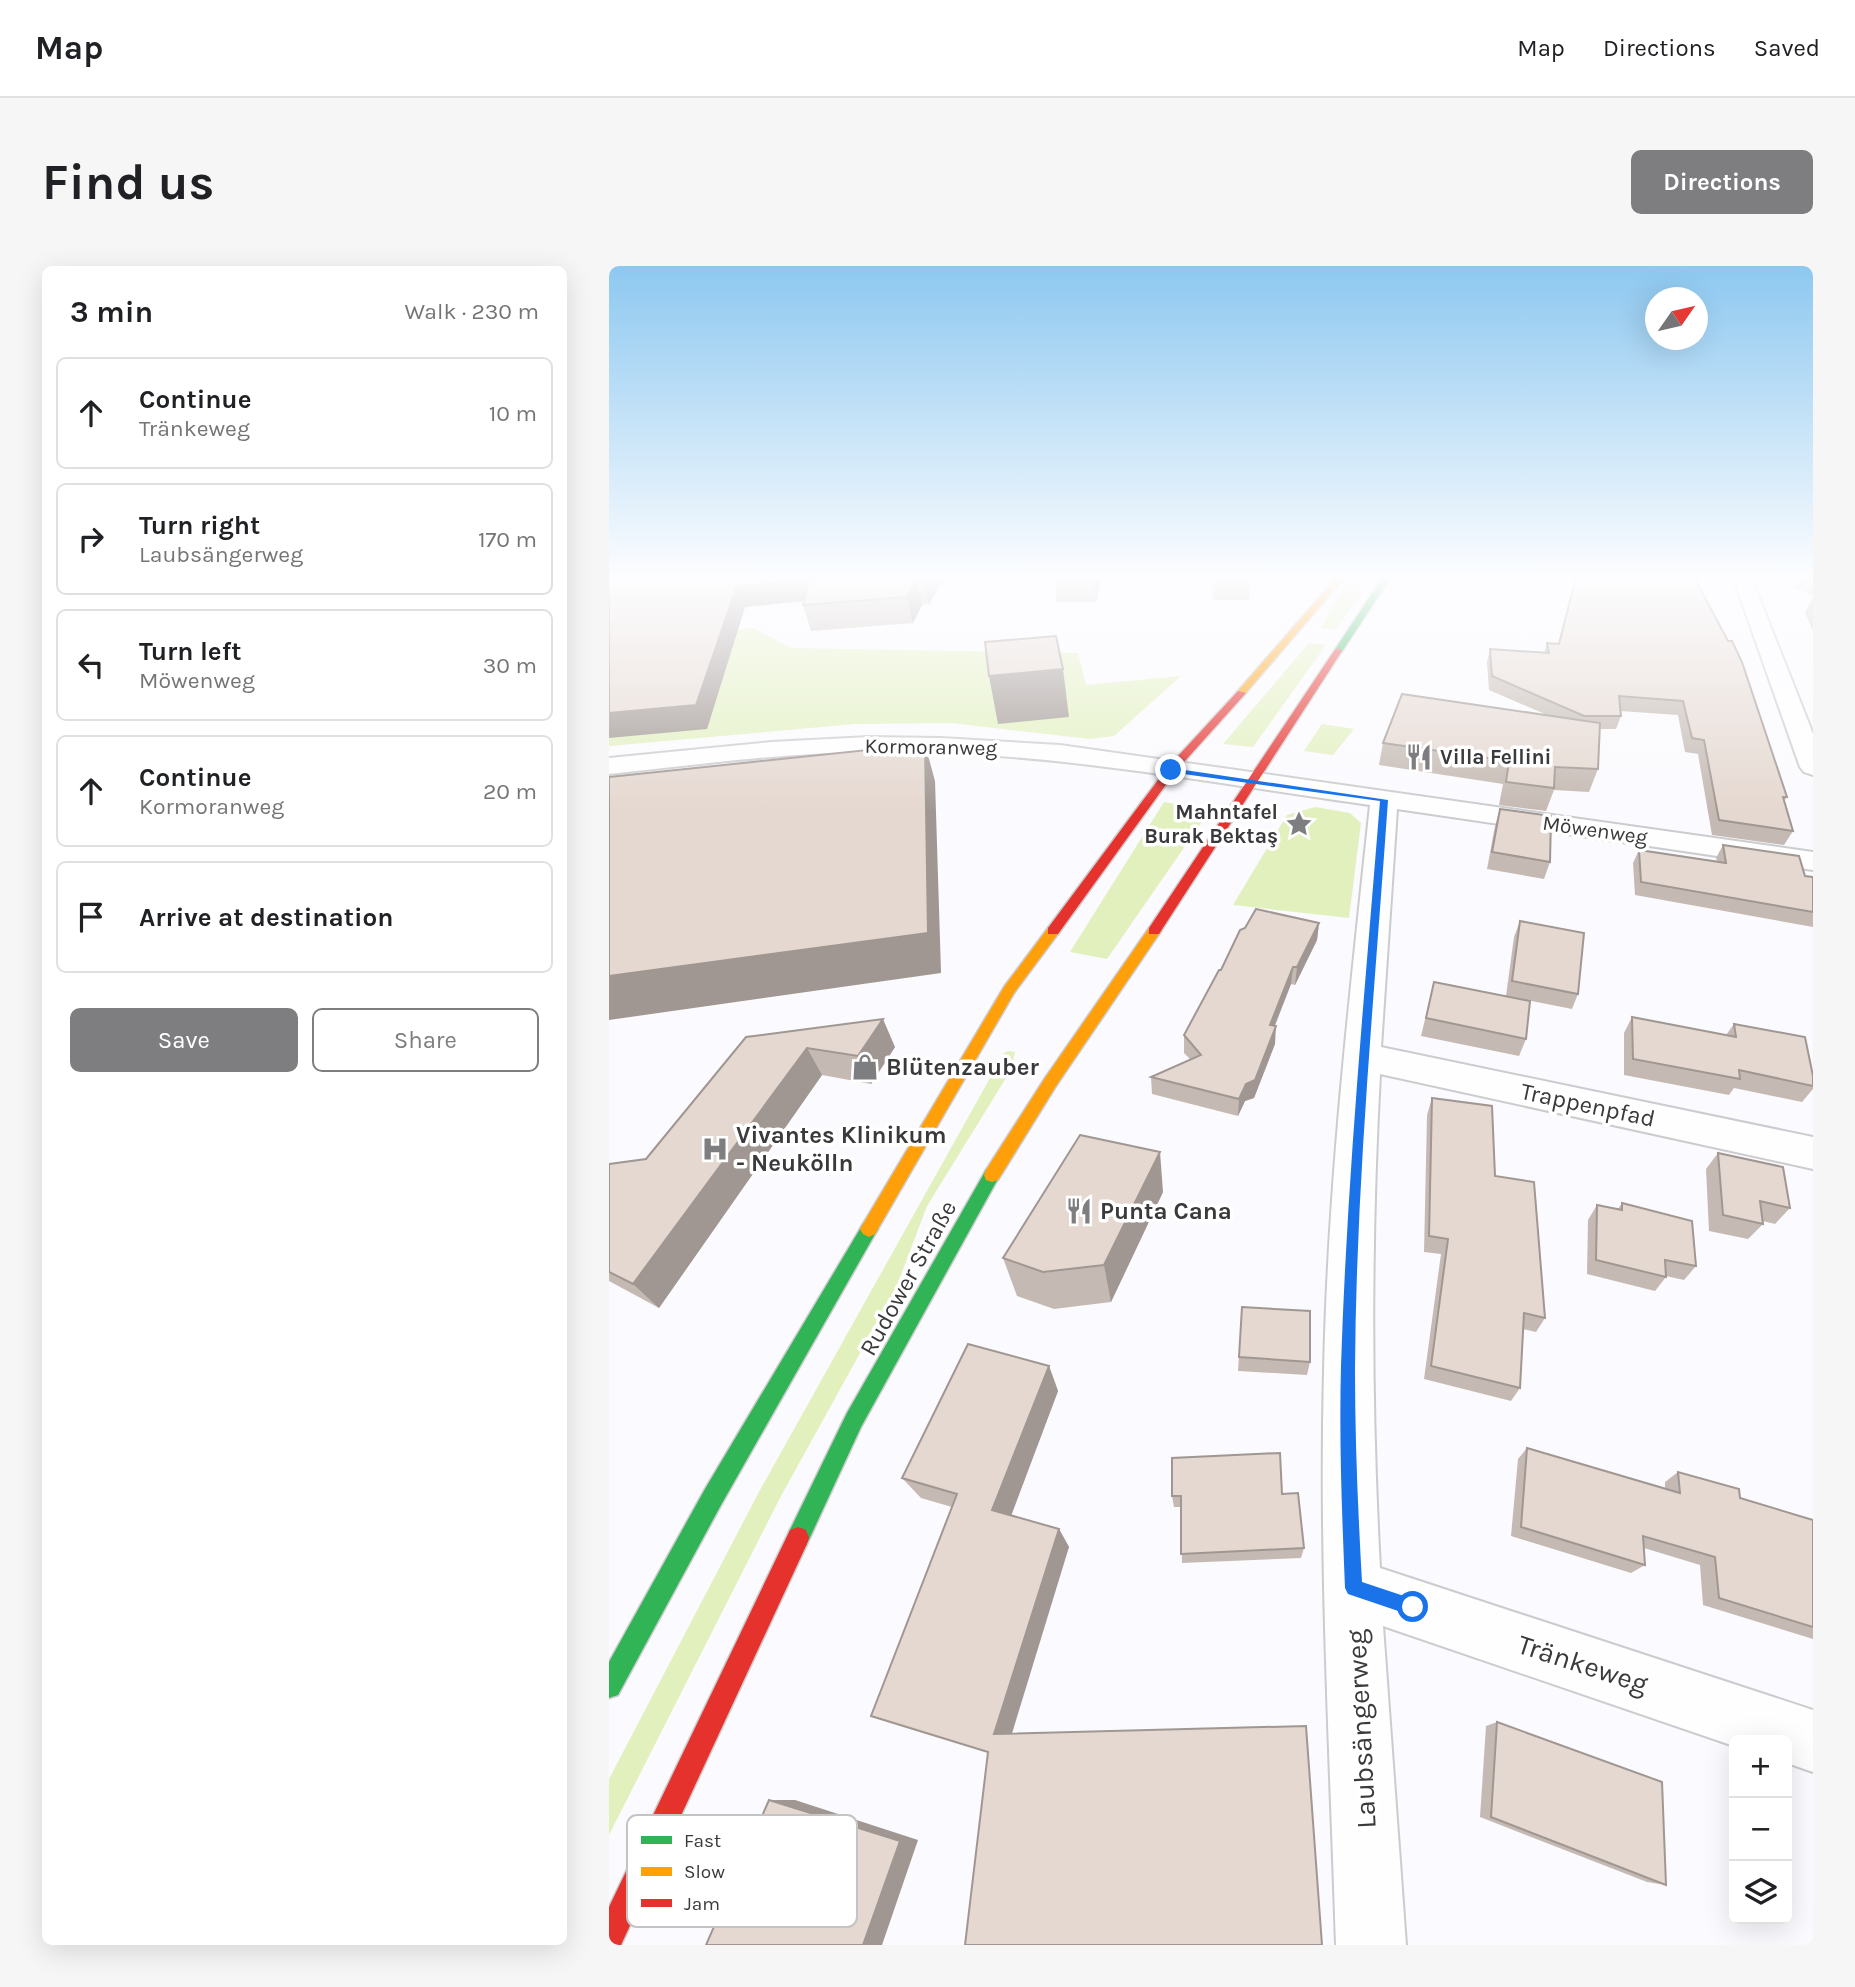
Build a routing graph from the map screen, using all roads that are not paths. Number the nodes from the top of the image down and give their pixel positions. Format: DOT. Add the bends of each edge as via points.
graph roads {
  1 [pos="1275,655"];
  2 [pos="1335,655"];
  3 [pos="1771,655"];
  4 [pos="609,766"];
  5 [pos="1813,767"];
  6 [pos="1171,770"];
  7 [pos="1252,781"];
  8 [pos="1384,800"];
  9 [pos="1813,861"];
  10 [pos="1363,1057"];
  11 [pos="1813,1153"];
  12 [pos="1354,1588"];
  13 [pos="609,1686"];
  14 [pos="1813,1741"];
  15 [pos="667,1815"];
  16 [pos="627,1900"];
  17 [pos="609,1938"];
  18 [pos="1371,1945"];
  1 -- 6 [label="main road"];
  2 -- 7 [label="main road, Rudower Straße"];
  3 -- 5 [label="street"];
  4 -- 6 [label="street, Kormoranweg" via="796,747 881,744 1061,753"];
  6 -- 7 [label="street, Kormoranweg"];
  6 -- 13 [label="main road" via="1009,990 713,1497"];
  7 -- 8 [label="street, Möwenweg"];
  7 -- 15 [label="main road, Rudower Straße" via="999,1163 854,1420"];
  8 -- 9 [label="street, Möwenweg"];
  8 -- 10 [label="street, Laubsängerweg"];
  10 -- 11 [label="street, Trappenpfad"];
  10 -- 12 [label="street, Laubsängerweg" via="1348,1368"];
  12 -- 14 [label="street, Tränkeweg"];
  12 -- 18 [label="street, Laubsängerweg"];
  16 -- 17 [label="main road, Rudower Straße"];
}
